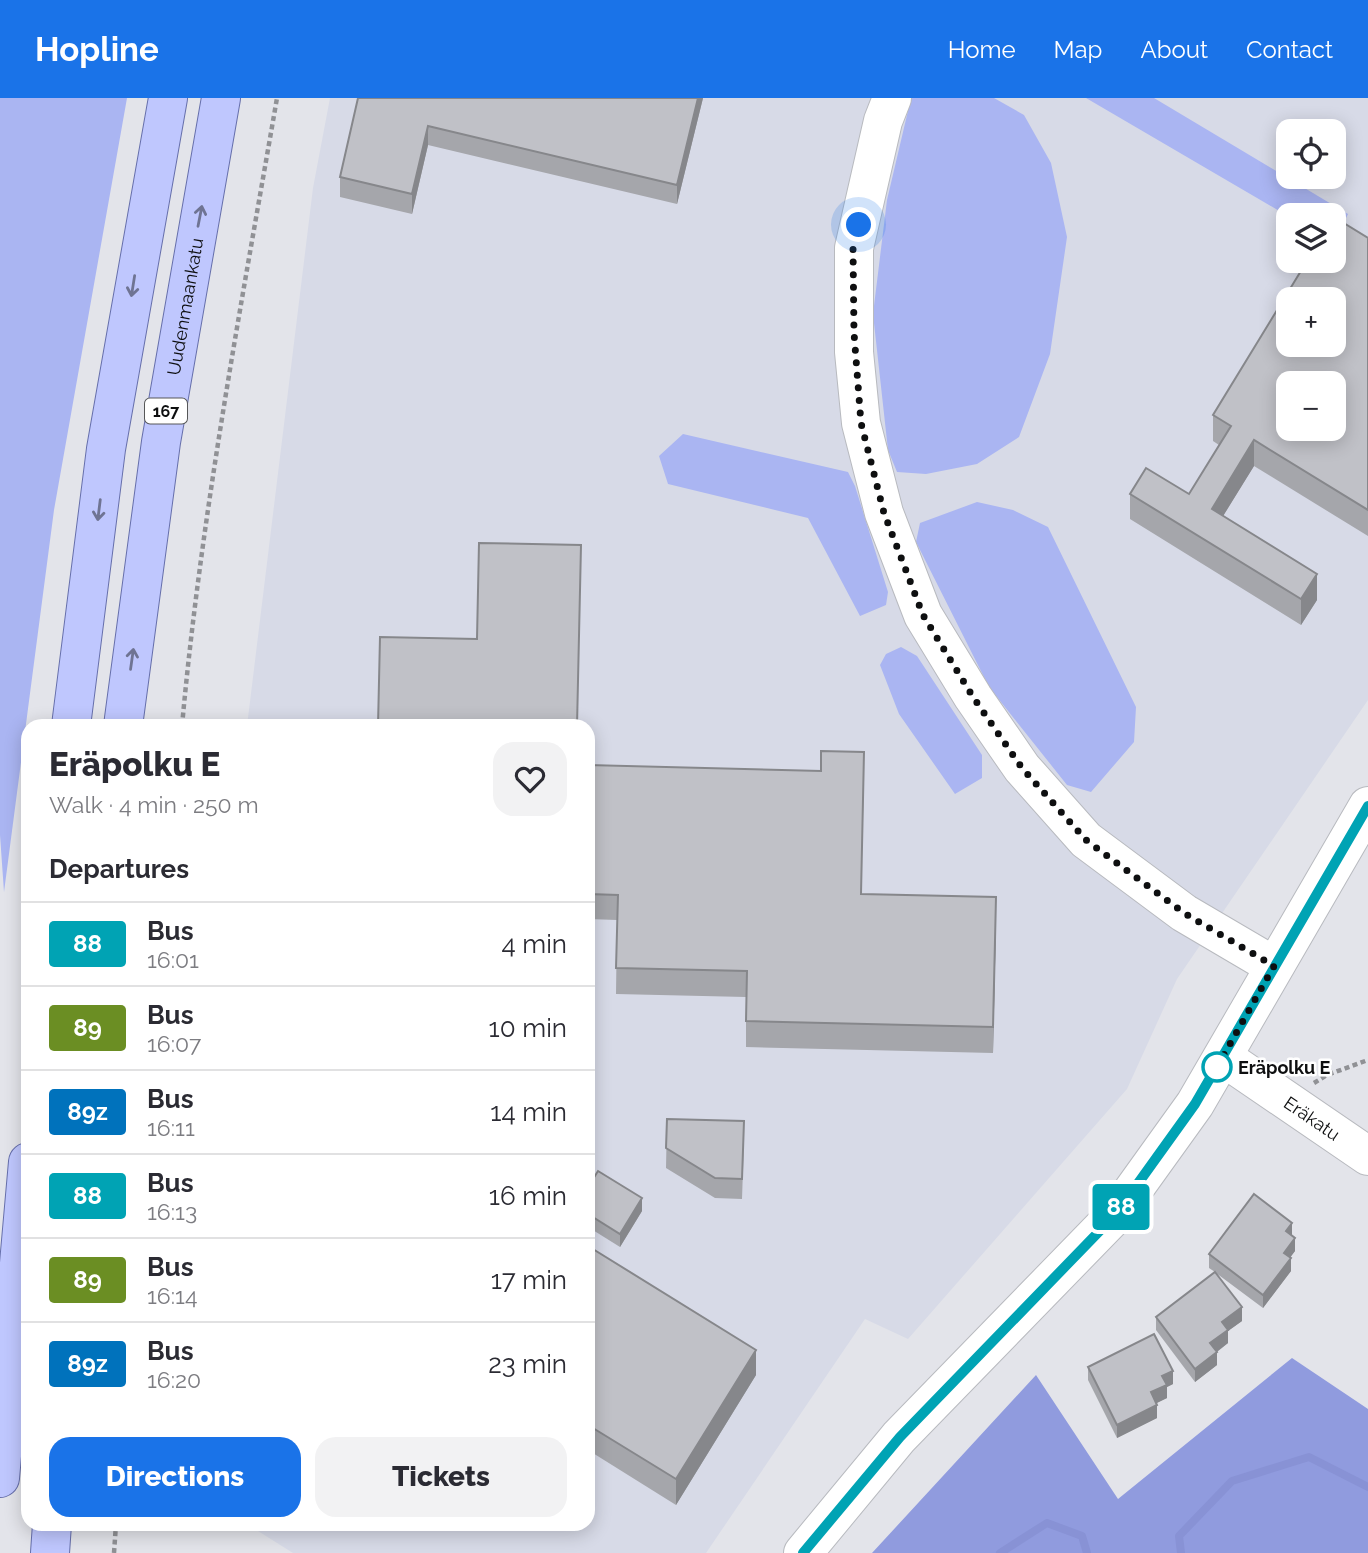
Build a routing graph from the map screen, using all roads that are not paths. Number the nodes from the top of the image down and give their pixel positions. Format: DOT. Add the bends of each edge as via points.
graph roads {
  1 [pos="168,98"];
  2 [pos="221,98"];
  3 [pos="892,98"];
  4 [pos="72,719"];
  5 [pos="124,719"];
  6 [pos="1368,807"];
  7 [pos="1274,966"];
  8 [pos="1223,1057"];
  9 [pos="1368,1156"];
  10 [pos="21,1241"];
  11 [pos="0,1478"];
  12 [pos="52,1531"];
  13 [pos="50,1553"];
  14 [pos="803,1553"];
  1 -- 4 [label="main road, one-way" via="106,449"];
  5 -- 2 [label="main road, Uudenmaankatu / 167, one-way" via="161,442"];
  3 -- 7 [label="street" via="853,248 854,352 861,423 884,513 923,615 1022,768 1086,840 1184,913"];
  6 -- 7 [label="street"];
  7 -- 8 [label="street"];
  8 -- 9 [label="street, Eräkatu"];
  8 -- 14 [label="street" via="1116,1214 900,1437"];
  10 -- 11 [label="main road"];
  12 -- 13 [label="main road"];
}
